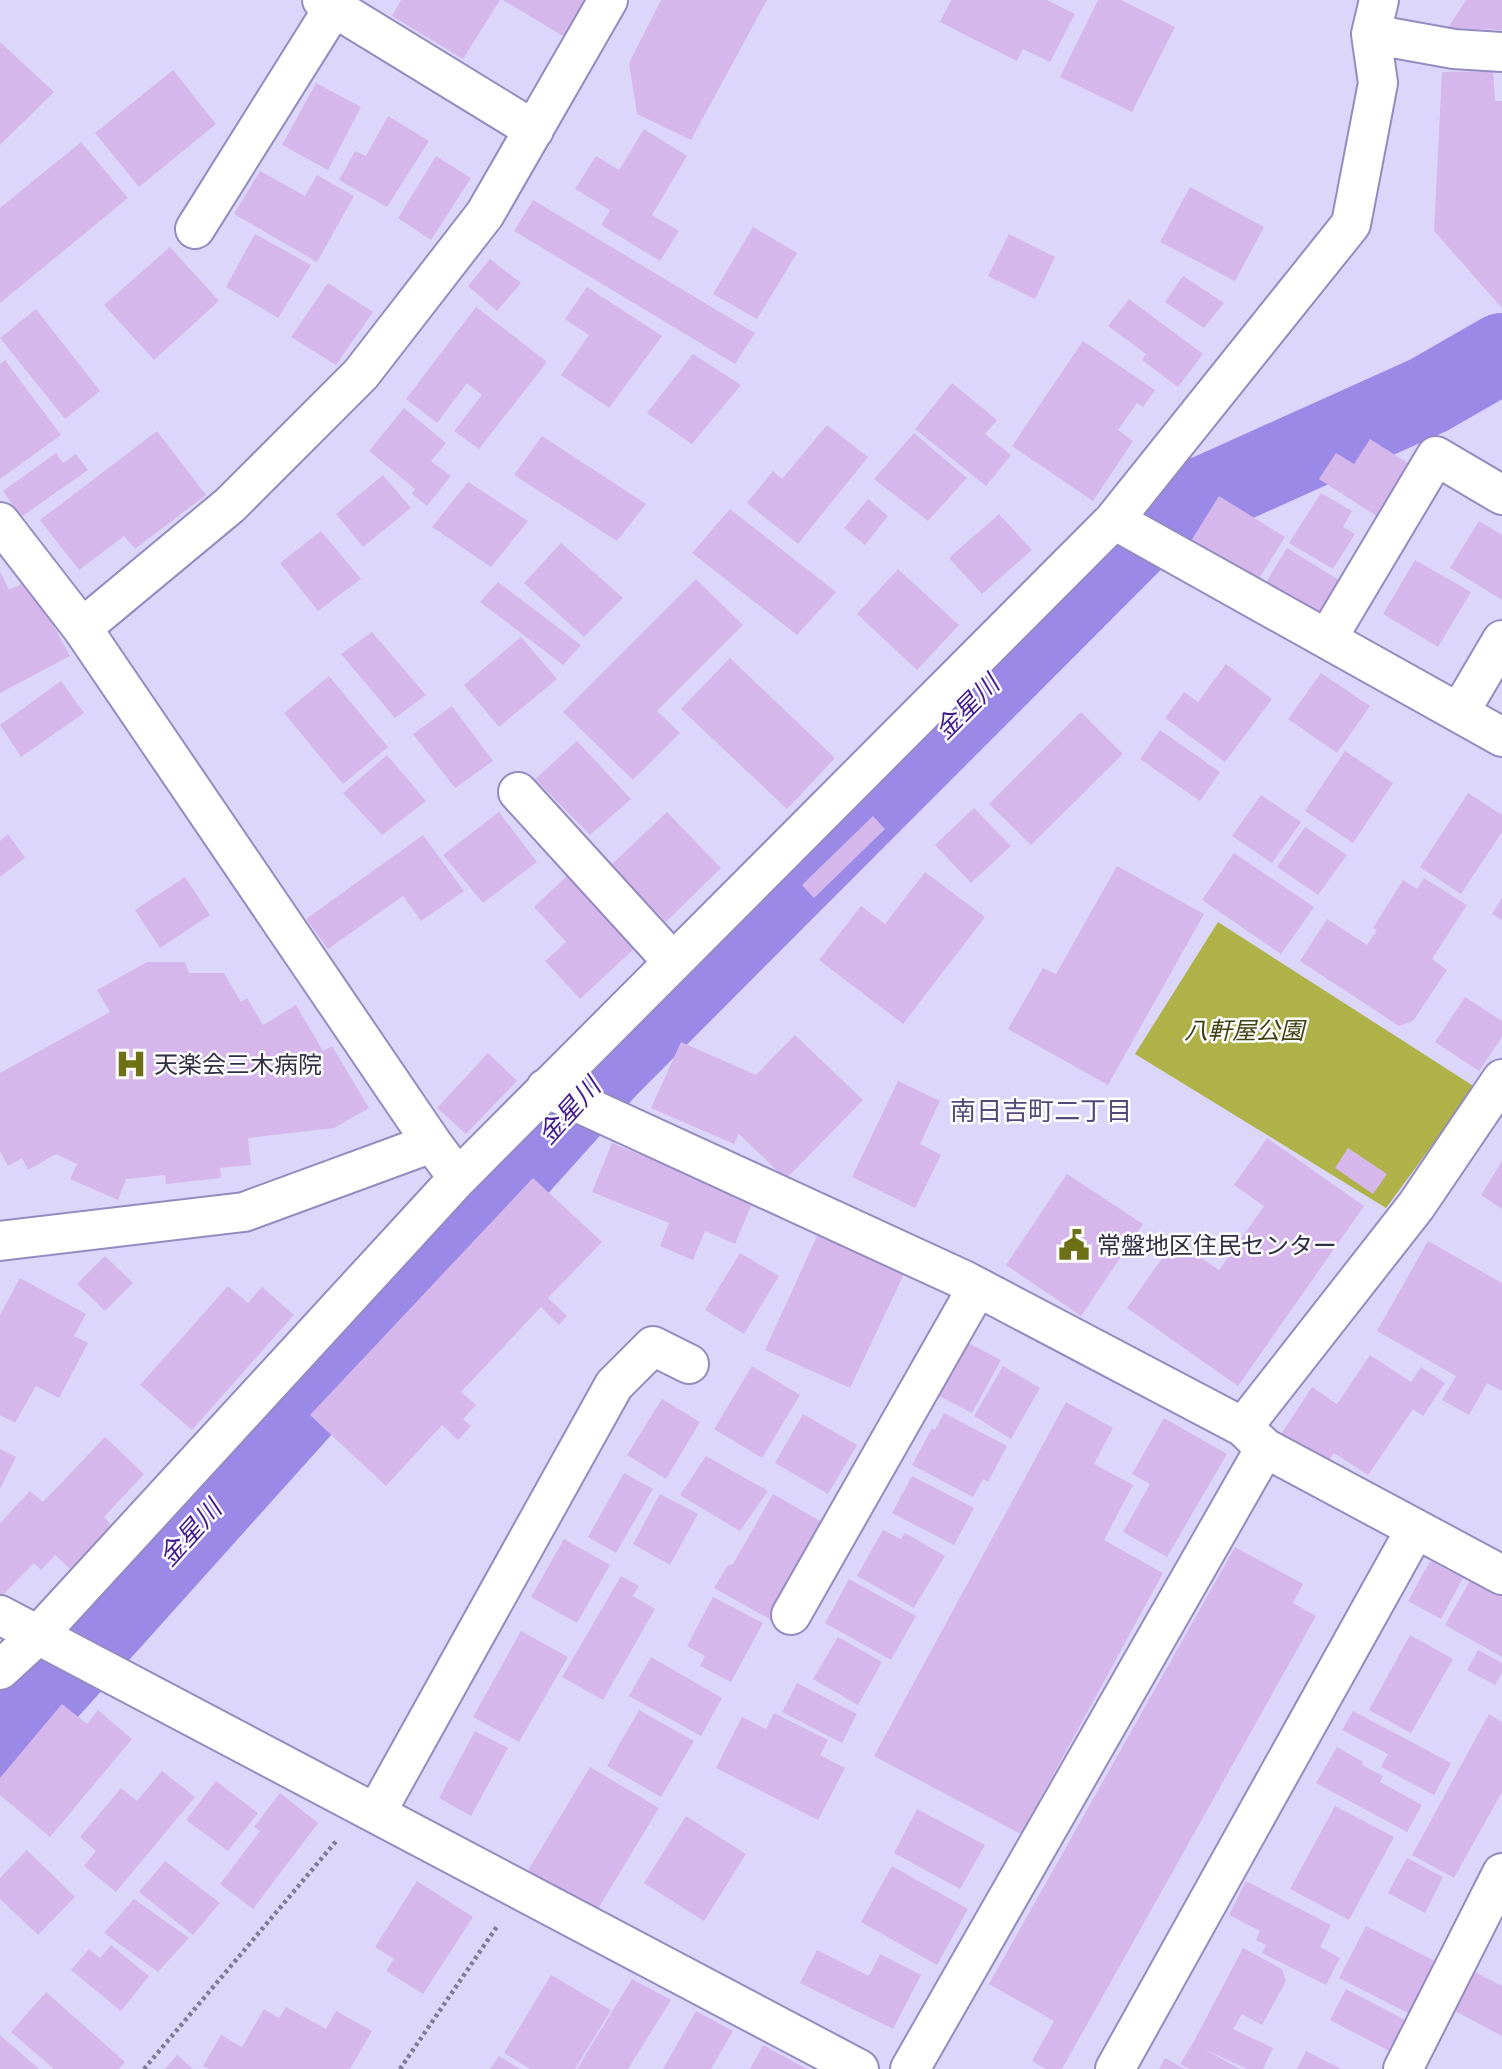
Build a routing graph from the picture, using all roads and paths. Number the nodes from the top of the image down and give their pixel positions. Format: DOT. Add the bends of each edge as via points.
graph roads {
  1 [pos="608,0"];
  2 [pos="328,4"];
  3 [pos="1375,17"];
  4 [pos="1502,52"];
  5 [pos="534,130"];
  6 [pos="195,229"];
  7 [pos="1502,495"];
  8 [pos="1114,520"];
  9 [pos="0,522"];
  10 [pos="82,628"];
  11 [pos="1326,639"];
  12 [pos="1502,640"];
  13 [pos="1459,713"];
  14 [pos="1502,737"];
  15 [pos="518,792"];
  16 [pos="673,962"];
  17 [pos="1502,1079"];
  18 [pos="546,1088"];
  19 [pos="432,1143"];
  20 [pos="458,1178"];
  21 [pos="0,1241"];
  22 [pos="977,1288"];
  23 [pos="689,1364"];
  24 [pos="1254,1438"];
  25 [pos="1415,1530"];
  26 [pos="1502,1575"];
  27 [pos="0,1615"];
  28 [pos="791,1615"];
  29 [pos="38,1635"];
  30 [pos="0,1670"];
  31 [pos="370,1810"];
  32 [pos="1502,1873"];
  33 [pos="521,1890"];
  34 [pos="144,2069"];
  35 [pos="400,2069"];
  36 [pos="859,2069"];
  37 [pos="910,2069"];
  38 [pos="1115,2069"];
  39 [pos="1403,2069"];
  1 -- 5 [label="street"];
  2 -- 5 [label="street"];
  2 -- 6 [label="street"];
  3 -- 4 [label="street" via="1454,49"];
  3 -- 8 [label="street" via="1378,82 1351,224"];
  5 -- 10 [label="street" via="485,214 361,374 230,505"];
  7 -- 11 [label="street" via="1436,456"];
  8 -- 11 [label="street"];
  8 -- 16 [label="street"];
  9 -- 10 [label="street"];
  10 -- 19 [label="street"];
  11 -- 13 [label="street"];
  12 -- 13 [label="street"];
  13 -- 14 [label="street"];
  15 -- 16 [label="street"];
  16 -- 18 [label="street"];
  17 -- 24 [label="street"];
  18 -- 20 [label="street"];
  18 -- 22 [label="street"];
  19 -- 20 [label="street"];
  19 -- 21 [label="street" via="244,1212"];
  20 -- 29 [label="street"];
  22 -- 24 [label="street"];
  22 -- 28 [label="street"];
  23 -- 31 [label="street" via="653,1346 614,1385"];
  24 -- 25 [label="street"];
  24 -- 37 [label="street"];
  25 -- 26 [label="street"];
  25 -- 38 [label="street"];
  27 -- 29 [label="street"];
  29 -- 30 [label="street"];
  29 -- 31 [label="street"];
  31 -- 33 [label="street"];
  31 -- 34 [label="path"];
  32 -- 39 [label="street"];
  33 -- 35 [label="path"];
  33 -- 36 [label="street"];
}
